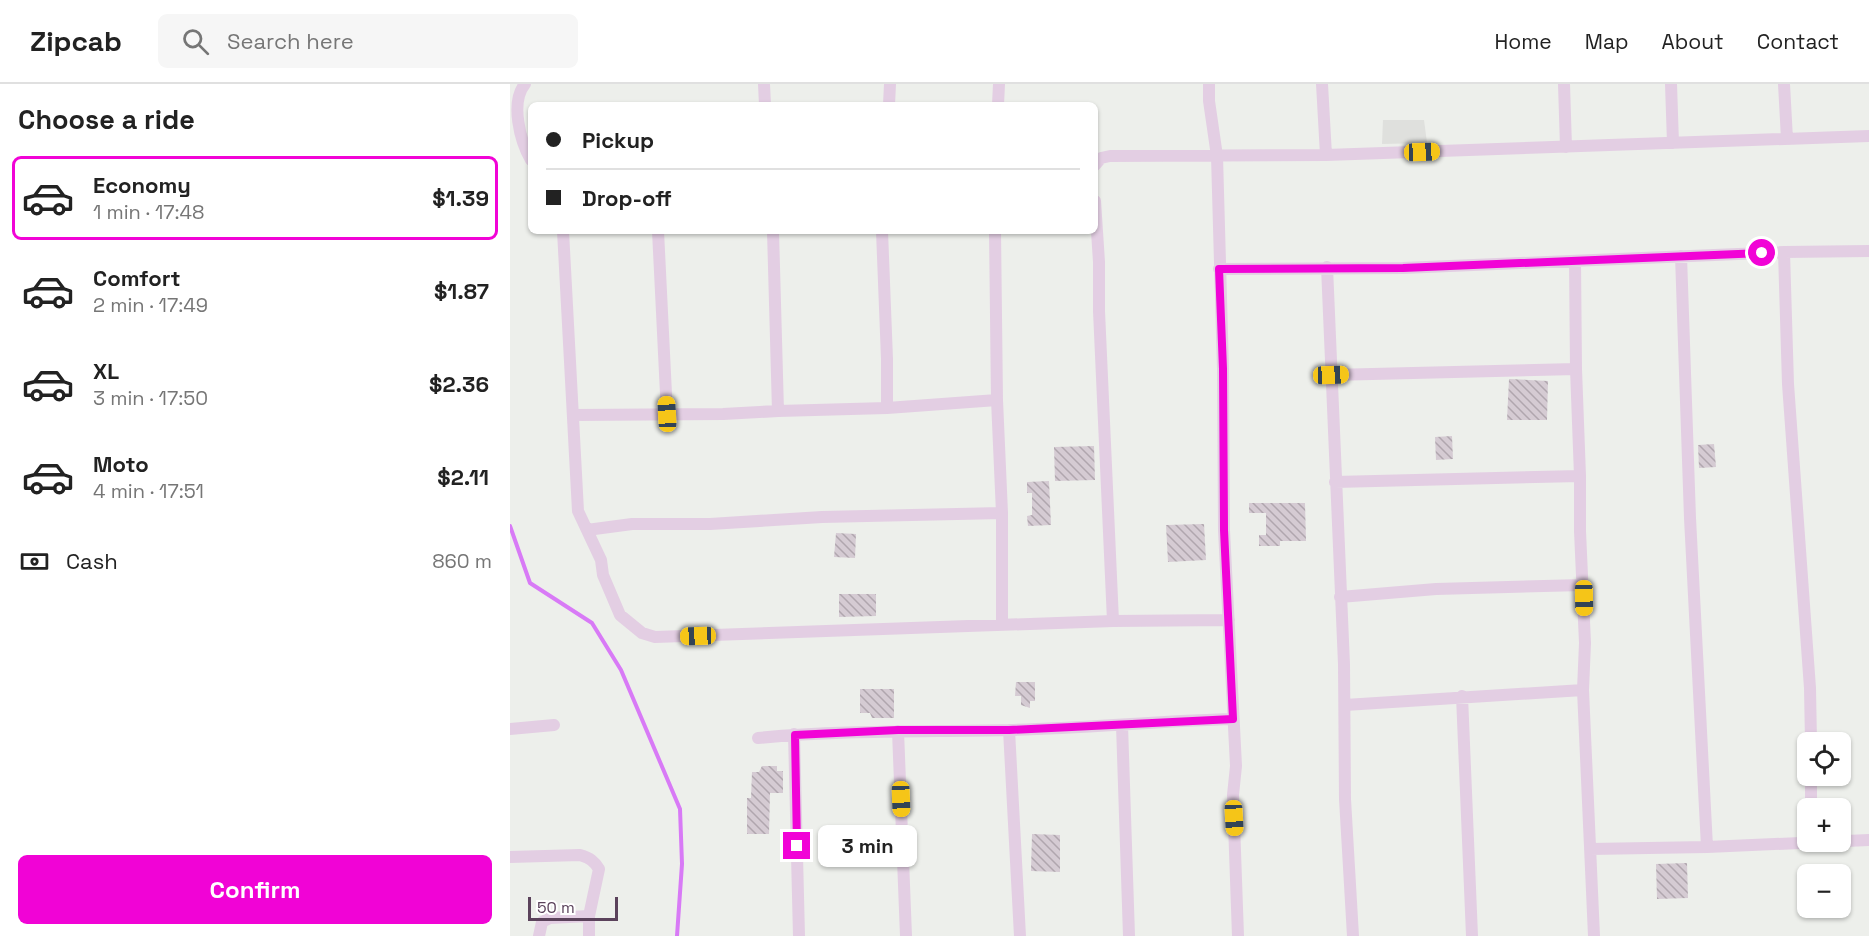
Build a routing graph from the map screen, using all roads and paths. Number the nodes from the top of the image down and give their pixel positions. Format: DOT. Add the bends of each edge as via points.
graph roads {
  1 [pos="525,84"];
  2 [pos="764,84"];
  3 [pos="890,84"];
  4 [pos="999,84"];
  5 [pos="1209,84"];
  6 [pos="1322,84"];
  7 [pos="1564,84"];
  8 [pos="1671,84"];
  9 [pos="1784,84"];
  10 [pos="765,102"];
  11 [pos="889,102"];
  12 [pos="998,102"];
  13 [pos="1869,136"];
  14 [pos="1787,139"];
  15 [pos="1673,143"];
  16 [pos="1566,147"];
  17 [pos="528,153"];
  18 [pos="1326,155"];
  19 [pos="1217,156"];
  20 [pos="1098,162"];
  21 [pos="563,234"];
  22 [pos="658,234"];
  23 [pos="773,234"];
  24 [pos="882,234"];
  25 [pos="995,234"];
  26 [pos="1097,234"];
  27 [pos="1869,250"];
  28 [pos="1784,252"];
  29 [pos="1681,256"];
  30 [pos="1575,261"];
  31 [pos="1327,267"];
  32 [pos="1219,269"];
  33 [pos="1576,369"];
  34 [pos="1331,375"];
  35 [pos="997,400"];
  36 [pos="887,408"];
  37 [pos="778,411"];
  38 [pos="667,414"];
  39 [pos="573,415"];
  40 [pos="1580,476"];
  41 [pos="1335,482"];
  42 [pos="1002,513"];
  43 [pos="587,530"];
  44 [pos="1583,585"];
  45 [pos="1340,597"];
  46 [pos="1229,620"];
  47 [pos="1113,621"];
  48 [pos="1002,624"];
  49 [pos="1583,690"];
  50 [pos="1462,696"];
  51 [pos="1345,705"];
  52 [pos="1233,719"];
  53 [pos="554,725"];
  54 [pos="1122,725"];
  55 [pos="510,729"];
  56 [pos="898,730"];
  57 [pos="1009,730"];
  58 [pos="1811,732"];
  59 [pos="795,735"];
  60 [pos="758,738"];
  61 [pos="1869,840"];
  62 [pos="1851,841"];
  63 [pos="1797,843"];
  64 [pos="1707,847"];
  65 [pos="1590,849"];
  66 [pos="510,857"];
  67 [pos="589,916"];
  68 [pos="539,936"];
  69 [pos="589,936"];
  70 [pos="799,936"];
  71 [pos="906,936"];
  72 [pos="1020,936"];
  73 [pos="1129,936"];
  74 [pos="1238,936"];
  75 [pos="1353,936"];
  76 [pos="1472,936"];
  77 [pos="1594,936"];
  1 -- 17 [label="street" via="518,96 518,122"];
  2 -- 10 [label="street"];
  3 -- 11 [label="street"];
  4 -- 12 [label="street"];
  5 -- 19 [label="street"];
  6 -- 18 [label="street"];
  7 -- 16 [label="street"];
  8 -- 15 [label="street"];
  9 -- 14 [label="street"];
  13 -- 14 [label="street"];
  14 -- 15 [label="street"];
  15 -- 16 [label="street"];
  16 -- 18 [label="street"];
  18 -- 19 [label="street"];
  19 -- 20 [label="street" via="1110,156"];
  19 -- 32 [label="street"];
  21 -- 39 [label="street"];
  22 -- 38 [label="street"];
  23 -- 37 [label="street"];
  24 -- 36 [label="street"];
  25 -- 35 [label="street"];
  26 -- 47 [label="street"];
  27 -- 28 [label="street"];
  28 -- 29 [label="street"];
  28 -- 58 [label="street" via="1788,384"];
  29 -- 30 [label="street"];
  29 -- 64 [label="street"];
  30 -- 31 [label="street"];
  30 -- 33 [label="street"];
  31 -- 32 [label="street"];
  31 -- 34 [label="street"];
  32 -- 46 [label="street"];
  33 -- 34 [label="street"];
  33 -- 40 [label="street"];
  34 -- 41 [label="street"];
  35 -- 36 [label="street"];
  35 -- 42 [label="street"];
  36 -- 37 [label="street"];
  37 -- 38 [label="street"];
  38 -- 39 [label="street"];
  39 -- 43 [label="street" via="578,511"];
  40 -- 41 [label="street"];
  40 -- 44 [label="street"];
  41 -- 45 [label="street"];
  42 -- 43 [label="street" via="632,524"];
  42 -- 48 [label="street"];
  43 -- 48 [label="street" via="620,615 642,633 655,637"];
  44 -- 45 [label="street" via="1436,589"];
  44 -- 49 [label="street"];
  45 -- 51 [label="street"];
  46 -- 47 [label="street"];
  46 -- 52 [label="street"];
  47 -- 48 [label="street"];
  49 -- 50 [label="street"];
  49 -- 65 [label="street"];
  50 -- 51 [label="street"];
  50 -- 76 [label="street"];
  51 -- 75 [label="street" via="1345,799"];
  52 -- 54 [label="street"];
  52 -- 74 [label="street"];
  53 -- 55 [label="street"];
  54 -- 57 [label="street"];
  54 -- 73 [label="street"];
  56 -- 57 [label="street"];
  56 -- 59 [label="street"];
  56 -- 71 [label="street"];
  57 -- 72 [label="street"];
  59 -- 60 [label="street"];
  59 -- 70 [label="street"];
  61 -- 62 [label="street"];
  63 -- 64 [label="street"];
  64 -- 65 [label="street"];
  65 -- 77 [label="street"];
  66 -- 67 [label="street" via="588,857 599,870"];
  67 -- 68 [label="street" via="550,918 542,922"];
  67 -- 69 [label="street"];
}
